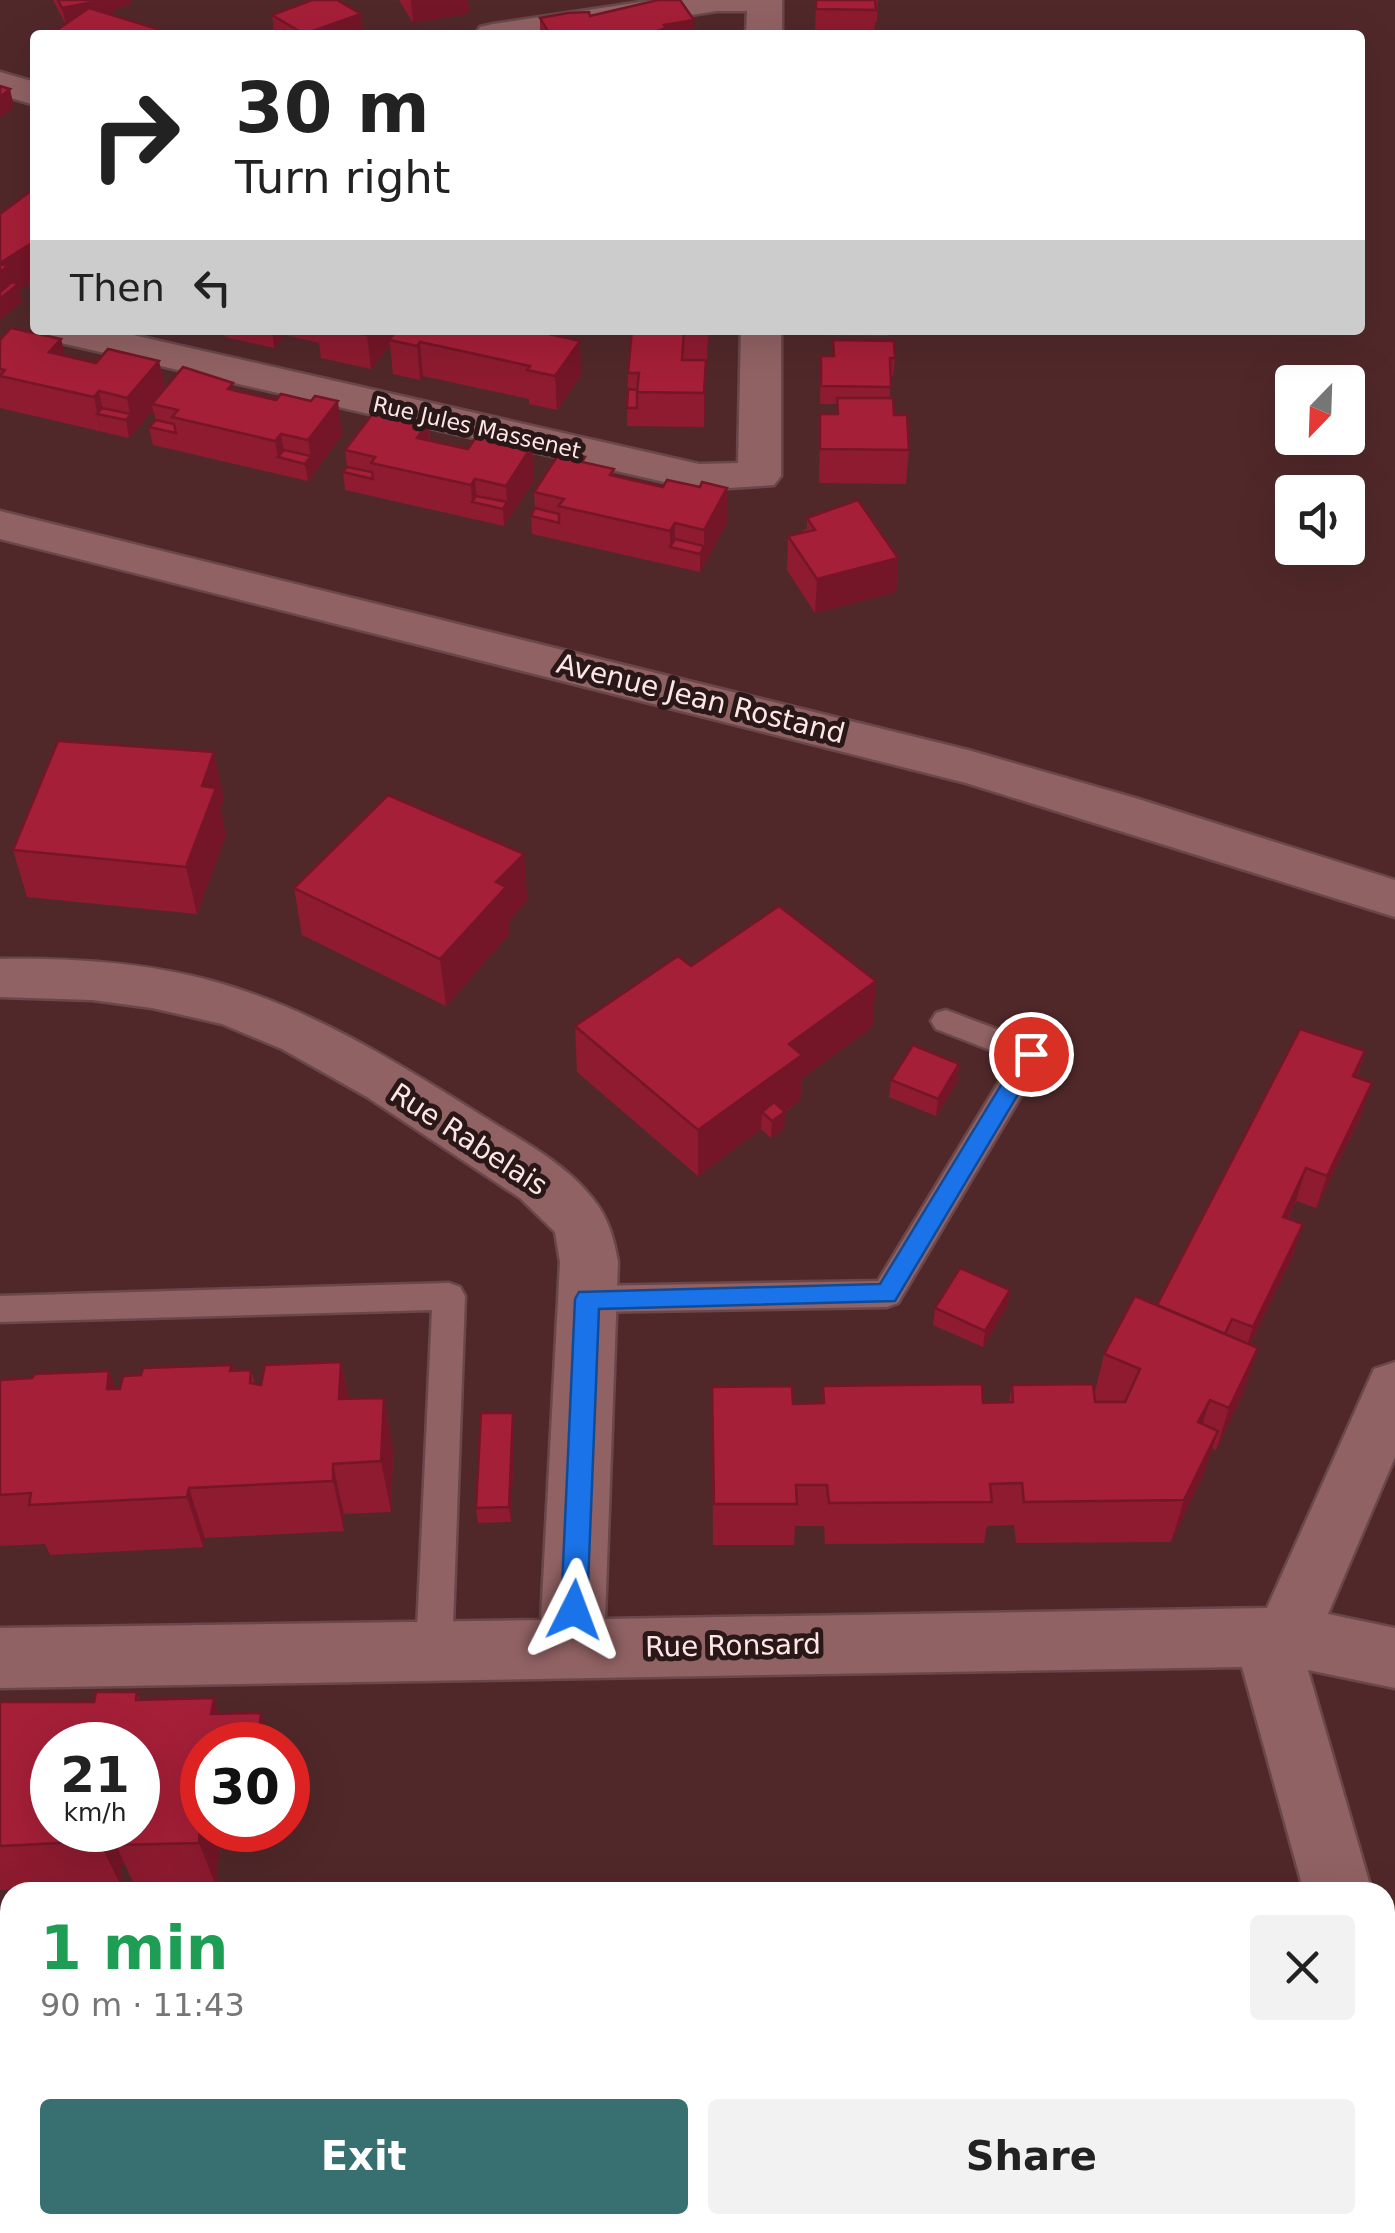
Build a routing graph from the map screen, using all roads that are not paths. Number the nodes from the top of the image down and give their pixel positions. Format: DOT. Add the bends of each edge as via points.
graph roads {
  1 [pos="536,13"];
  2 [pos="503,30"];
  3 [pos="764,30"];
  4 [pos="0,83"];
  5 [pos="30,92"];
  6 [pos="79,335"];
  7 [pos="761,335"];
  8 [pos="0,525"];
  9 [pos="1395,899"];
  10 [pos="0,978"];
  11 [pos="946,1021"];
  12 [pos="587,1299"];
  13 [pos="0,1309"];
  14 [pos="1395,1387"];
  15 [pos="1276,1637"];
  16 [pos="572,1648"];
  17 [pos="434,1652"];
  18 [pos="0,1658"];
  19 [pos="1395,1658"];
  20 [pos="1336,1882"];
  1 -- 2 [label="street"];
  1 -- 3 [label="street" via="765,1"];
  4 -- 5 [label="street"];
  6 -- 7 [label="street, Rue Jules Massenet" via="699,476 759,476"];
  8 -- 9 [label="street, Avenue Jean Rostand" via="968,766"];
  10 -- 12 [label="street, Rue Rabelais" via="92,979 194,997 322,1043 563,1203 587,1243"];
  11 -- 12 [label="lane" via="1031,1054 887,1294"];
  12 -- 16 [label="street, Rue Rabelais"];
  13 -- 17 [label="lane" via="449,1296"];
  14 -- 15 [label="street"];
  15 -- 16 [label="street, Rue Ronsard"];
  15 -- 19 [label="street, Rue Ronsard"];
  15 -- 20 [label="street"];
  16 -- 17 [label="street, Rue Ronsard"];
  17 -- 18 [label="street, Rue Ronsard"];
}
